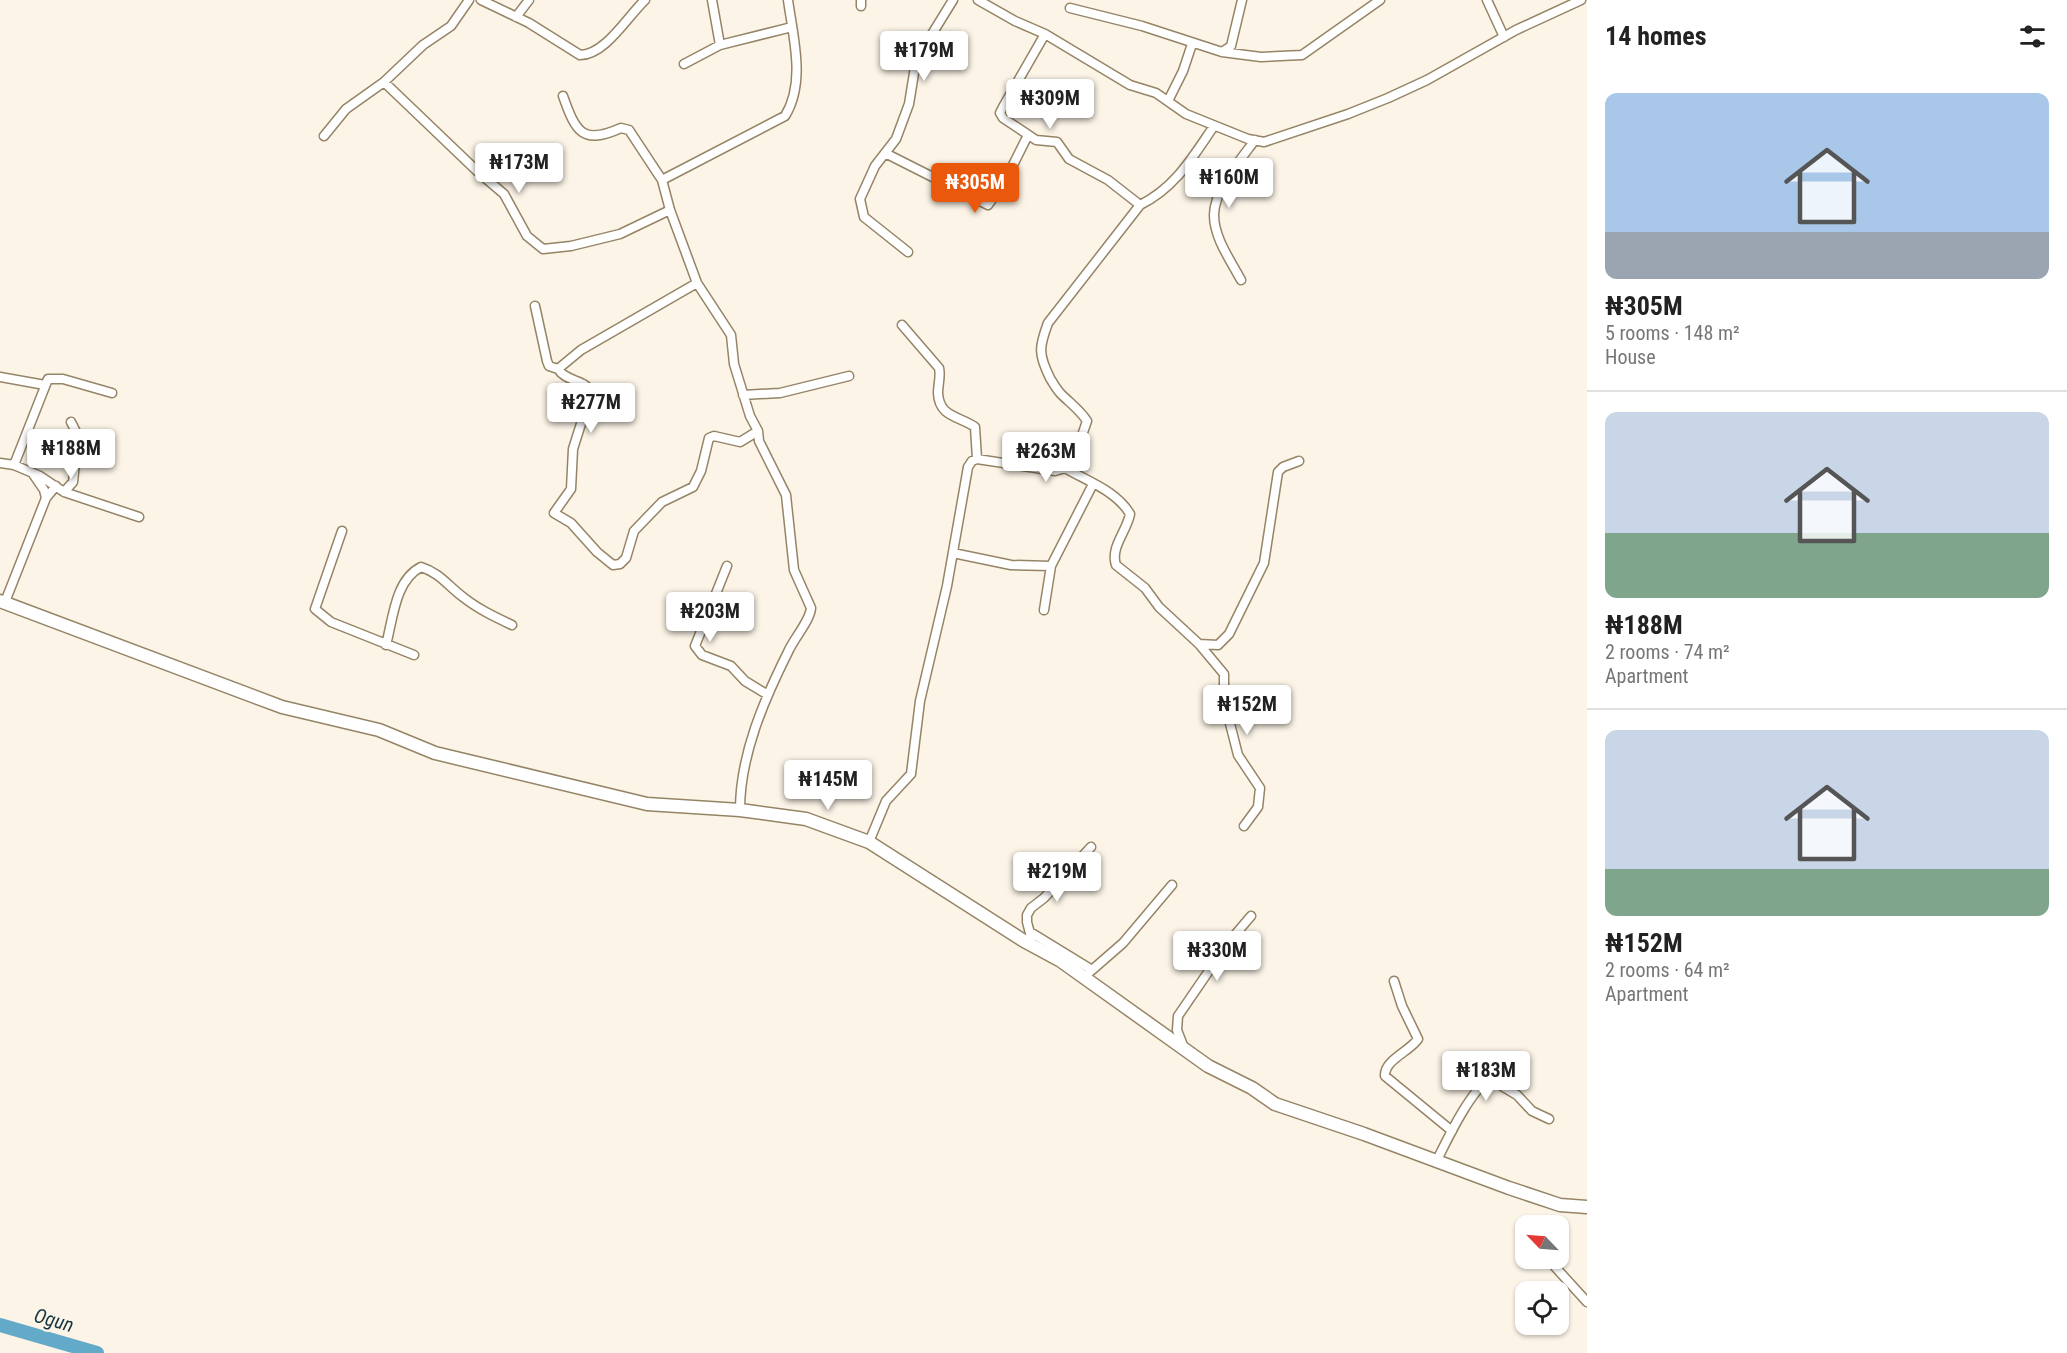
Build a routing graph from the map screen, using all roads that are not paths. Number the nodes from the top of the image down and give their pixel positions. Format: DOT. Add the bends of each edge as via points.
graph roads {
  1 [pos="469,0"];
  2 [pos="481,0"];
  3 [pos="528,0"];
  4 [pos="645,0"];
  5 [pos="712,0"];
  6 [pos="788,0"];
  7 [pos="953,0"];
  8 [pos="978,0"];
  9 [pos="1242,0"];
  10 [pos="1380,0"];
  11 [pos="1487,0"];
  12 [pos="1581,0"];
  13 [pos="1070,8"];
  14 [pos="516,17"];
  15 [pos="792,27"];
  16 [pos="1045,34"];
  17 [pos="1504,37"];
  18 [pos="1192,44"];
  19 [pos="720,45"];
  20 [pos="1231,46"];
  21 [pos="1221,52"];
  22 [pos="1241,55"];
  23 [pos="684,64"];
  24 [pos="384,82"];
  25 [pos="563,96"];
  26 [pos="1168,101"];
  27 [pos="1214,126"];
  28 [pos="1028,135"];
  29 [pos="324,136"];
  30 [pos="1255,141"];
  31 [pos="885,153"];
  32 [pos="663,180"];
  33 [pos="1140,205"];
  34 [pos="670,210"];
  35 [pos="908,252"];
  36 [pos="1241,280"];
  37 [pos="696,283"];
  38 [pos="536,306"];
  39 [pos="902,325"];
  40 [pos="558,369"];
  41 [pos="849,376"];
  42 [pos="0,377"];
  43 [pos="45,385"];
  44 [pos="112,393"];
  45 [pos="743,395"];
  46 [pos="70,422"];
  47 [pos="758,431"];
  48 [pos="977,459"];
  49 [pos="1299,461"];
  50 [pos="0,463"];
  51 [pos="14,465"];
  52 [pos="1065,468"];
  53 [pos="33,474"];
  54 [pos="1093,484"];
  55 [pos="61,489"];
  56 [pos="46,498"];
  57 [pos="139,517"];
  58 [pos="342,531"];
  59 [pos="953,553"];
  60 [pos="727,566"];
  61 [pos="1051,566"];
  62 [pos="2,602"];
  63 [pos="1044,610"];
  64 [pos="512,625"];
  65 [pos="1198,644"];
  66 [pos="386,645"];
  67 [pos="414,655"];
  68 [pos="768,695"];
  69 [pos="740,810"];
  70 [pos="1244,826"];
  71 [pos="869,842"];
  72 [pos="1090,847"];
  73 [pos="1172,885"];
  74 [pos="1251,916"];
  75 [pos="1027,937"];
  76 [pos="1088,974"];
  77 [pos="1394,981"];
  78 [pos="1184,1049"];
  79 [pos="1549,1119"];
  80 [pos="1452,1131"];
  81 [pos="1437,1160"];
  82 [pos="1587,1207"];
  83 [pos="1557,1269"];
  84 [pos="1587,1302"];
  1 -- 24 [label="street" via="451,26 423,45"];
  2 -- 14 [label="street"];
  3 -- 14 [label="street"];
  4 -- 14 [label="street" via="608,41 588,55 580,55"];
  5 -- 19 [label="street"];
  6 -- 15 [label="street"];
  7 -- 31 [label="street" via="915,67 909,104 896,139"];
  8 -- 16 [label="street"];
  9 -- 20 [label="street"];
  10 -- 22 [label="street" via="1302,55"];
  11 -- 17 [label="street"];
  12 -- 17 [label="street"];
  13 -- 18 [label="street" via="1142,26"];
  15 -- 19 [label="street"];
  15 -- 32 [label="street" via="796,80 784,116"];
  16 -- 26 [label="street" via="1130,85"];
  16 -- 28 [label="street" via="1000,113"];
  17 -- 30 [label="street" via="1378,102 1295,133"];
  18 -- 21 [label="street"];
  18 -- 26 [label="street"];
  19 -- 23 [label="street"];
  20 -- 21 [label="street"];
  20 -- 22 [label="street"];
  21 -- 22 [label="street"];
  24 -- 29 [label="street" via="346,109"];
  24 -- 34 [label="street" via="504,194 527,236 543,249 620,234"];
  25 -- 32 [label="street" via="582,133 590,137 621,128 629,130"];
  26 -- 27 [label="street"];
  27 -- 30 [label="street"];
  27 -- 33 [label="street" via="1176,180 1157,197"];
  28 -- 31 [label="street" via="988,205"];
  28 -- 33 [label="street" via="1046,143 1057,142 1069,159 1108,180"];
  30 -- 36 [label="street" via="1228,178 1214,215 1222,245"];
  31 -- 35 [label="street" via="860,199 862,212"];
  32 -- 34 [label="street"];
  33 -- 52 [label="street" via="1068,295 1048,323 1041,341 1042,362 1056,388 1087,421"];
  34 -- 37 [label="street"];
  37 -- 40 [label="street" via="581,350"];
  37 -- 45 [label="street" via="731,335"];
  38 -- 40 [label="street" via="547,361"];
  39 -- 48 [label="street" via="939,368 939,402 943,410 976,429"];
  40 -- 47 [label="street" via="591,392 573,449 571,489 554,513 571,523 614,565 626,558 634,531 662,501 693,487 709,438 740,442"];
  41 -- 45 [label="street" via="780,393"];
  42 -- 43 [label="street"];
  43 -- 44 [label="street" via="50,378 63,379"];
  43 -- 51 [label="street"];
  45 -- 47 [label="street"];
  46 -- 55 [label="street" via="77,434 74,482"];
  47 -- 68 [label="street" via="759,441 786,495 794,570 812,608"];
  48 -- 52 [label="street" via="1055,471"];
  48 -- 59 [label="street" via="968,467"];
  49 -- 65 [label="street" via="1278,472 1264,562 1236,622 1218,645"];
  50 -- 51 [label="street"];
  51 -- 53 [label="street"];
  52 -- 54 [label="street"];
  53 -- 55 [label="street"];
  53 -- 56 [label="street"];
  54 -- 61 [label="street"];
  54 -- 65 [label="street" via="1125,505 1130,514 1116,547 1116,565 1145,588"];
  55 -- 56 [label="street"];
  55 -- 57 [label="street"];
  56 -- 62 [label="street"];
  58 -- 66 [label="street" via="315,609 331,622"];
  59 -- 61 [label="street" via="1011,565"];
  59 -- 71 [label="street" via="920,701 911,774 886,801"];
  60 -- 68 [label="street" via="695,646 702,654 732,666 745,681"];
  61 -- 63 [label="street"];
  62 -- 69 [label="street" via="282,707 379,730 435,753 647,804"];
  64 -- 66 [label="street" via="483,611 444,578 421,567 403,582"];
  65 -- 70 [label="street" via="1224,674 1224,700 1238,756 1260,788 1258,807"];
  66 -- 67 [label="street"];
  68 -- 69 [label="street" via="740,784"];
  69 -- 71 [label="street" via="806,819"];
  71 -- 75 [label="street"];
  72 -- 75 [label="street" via="1031,908 1027,915"];
  73 -- 76 [label="street" via="1133,932"];
  74 -- 78 [label="street" via="1178,1016 1177,1030"];
  75 -- 76 [label="street"];
  76 -- 78 [label="street"];
  77 -- 80 [label="street" via="1418,1039 1384,1070 1385,1076"];
  78 -- 81 [label="street" via="1275,1104"];
  79 -- 80 [label="street" via="1532,1111 1517,1095 1490,1078"];
  80 -- 81 [label="street"];
  81 -- 82 [label="street" via="1560,1204"];
  83 -- 84 [label="street"];
}
